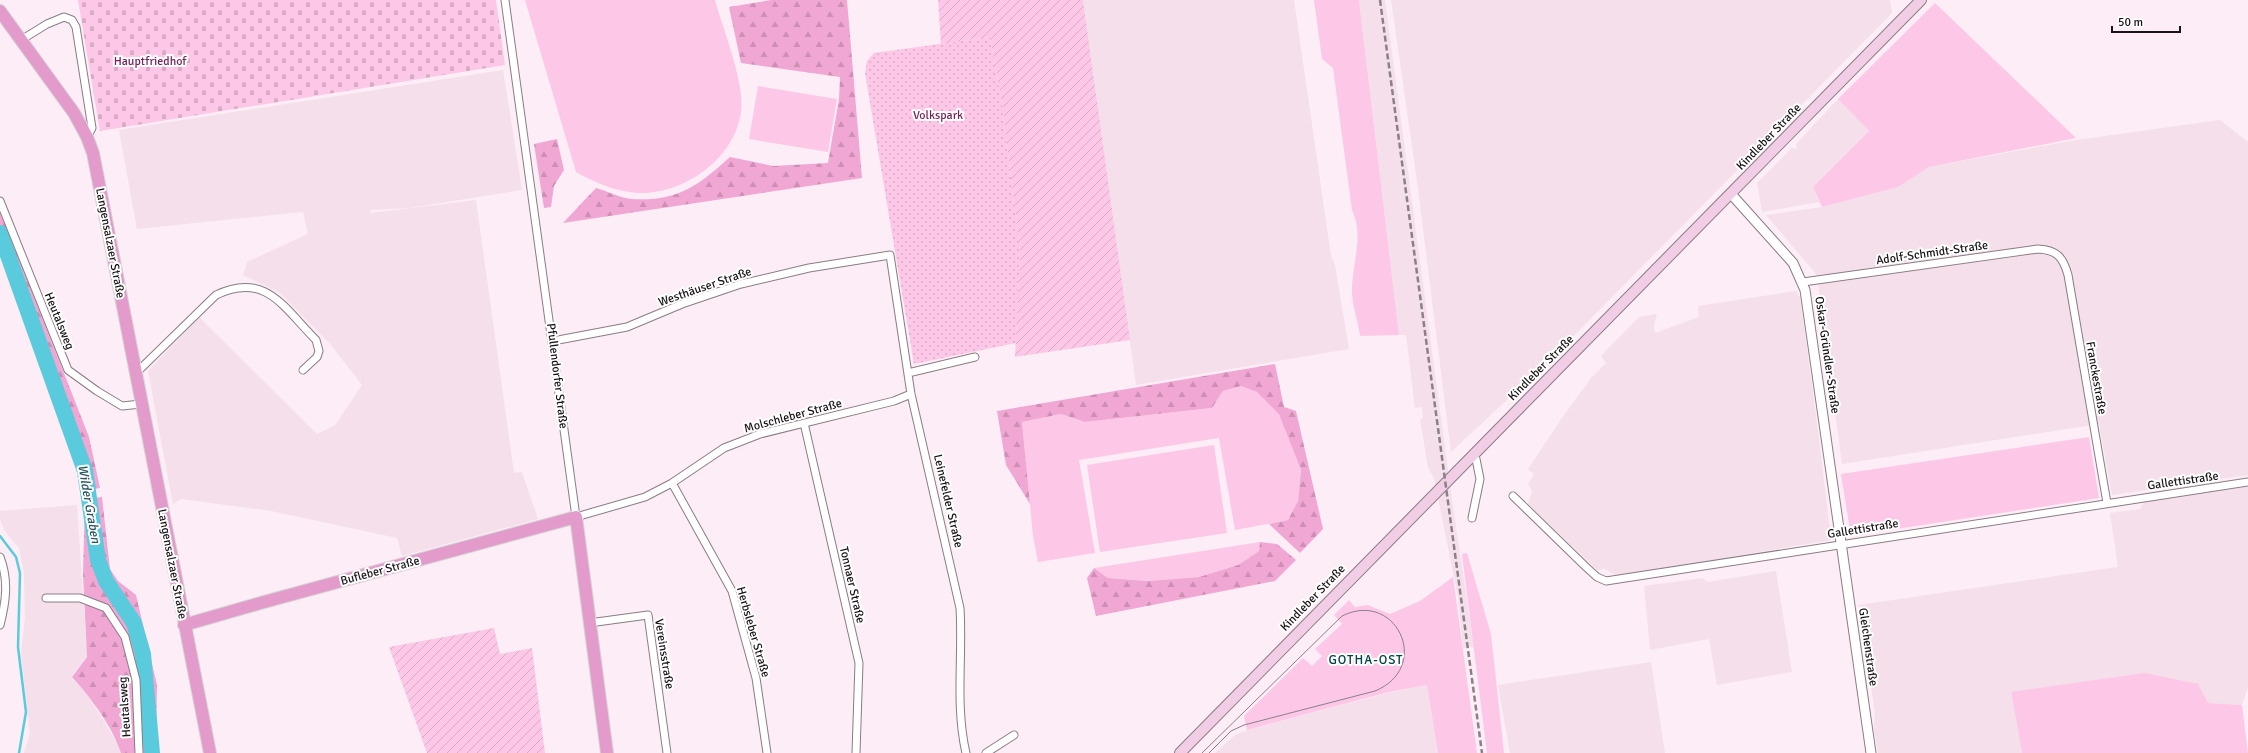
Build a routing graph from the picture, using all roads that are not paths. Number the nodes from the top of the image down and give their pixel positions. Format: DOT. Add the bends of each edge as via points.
graph roads {
  1 [pos="505,0"];
  2 [pos="1920,0"];
  3 [pos="0,11"];
  4 [pos="21,40"];
  5 [pos="87,137"];
  6 [pos="1732,195"];
  7 [pos="0,201"];
  8 [pos="890,255"];
  9 [pos="2062,258"];
  10 [pos="1803,282"];
  11 [pos="553,341"];
  12 [pos="975,357"];
  13 [pos="303,370"];
  14 [pos="908,373"];
  15 [pos="135,374"];
  16 [pos="911,394"];
  17 [pos="141,404"];
  18 [pos="804,423"];
  19 [pos="1476,459"];
  20 [pos="2248,482"];
  21 [pos="672,484"];
  22 [pos="1513,496"];
  23 [pos="2107,503"];
  24 [pos="576,518"];
  25 [pos="1472,518"];
  26 [pos="1842,544"];
  27 [pos="0,557"];
  28 [pos="46,598"];
  29 [pos="589,623"];
  30 [pos="0,625"];
  31 [pos="184,625"];
  32 [pos="1014,734"];
  33 [pos="139,753"];
  34 [pos="210,753"];
  35 [pos="607,753"];
  36 [pos="667,753"];
  37 [pos="767,753"];
  38 [pos="856,753"];
  39 [pos="966,753"];
  40 [pos="986,753"];
  41 [pos="1180,753"];
  42 [pos="1871,753"];
  1 -- 11 [label="street, Pfullendorfer Straße"];
  2 -- 6 [label="main road, Kindleber Straße"];
  3 -- 4 [label="main road, Langensalzaer Straße"];
  4 -- 5 [label="main road, Langensalzaer Straße" via="74,113"];
  4 -- 5 [label="street, Langensalzaer Straße" via="64,17 72,20 76,27 92,128"];
  5 -- 15 [label="main road, Langensalzaer Straße" via="98,180"];
  6 -- 10 [label="street, Oskar-Gründler-Straße" via="1793,263"];
  6 -- 41 [label="main road, Kindleber Straße" via="1416,511"];
  7 -- 17 [label="street, Heutalsweg" via="68,370 122,406"];
  8 -- 11 [label="street, Westhäuser Straße" via="809,268 741,284 682,304 627,327"];
  8 -- 14 [label="street, Leinefelder Straße"];
  9 -- 10 [label="street, Adolf-Schmidt-Straße" via="2055,252 2038,249"];
  9 -- 23 [label="street, Franckestraße" via="2068,275"];
  10 -- 26 [label="street, Oskar-Gründler-Straße"];
  11 -- 24 [label="street, Pfullendorfer Straße"];
  12 -- 14 [label="street"];
  13 -- 15 [label="street" via="319,351 316,340 268,292 244,286 232,287 216,295"];
  14 -- 16 [label="street, Leinefelder Straße"];
  15 -- 17 [label="main road, Langensalzaer Straße"];
  16 -- 18 [label="street, Molschleber Straße" via="894,401"];
  16 -- 39 [label="street, Leinefelder Straße" via="960,608 962,642 959,711"];
  17 -- 31 [label="main road, Langensalzaer Straße"];
  18 -- 21 [label="street, Molschleber Straße" via="760,434 724,448"];
  18 -- 38 [label="street, Tonnaer Straße" via="859,663"];
  19 -- 25 [label="street" via="1480,479"];
  20 -- 23 [label="street, Gallettistraße"];
  21 -- 24 [label="street, Molschleber Straße" via="645,497"];
  21 -- 37 [label="street, Herbsleber Straße" via="732,591 756,678"];
  22 -- 26 [label="street, Gallettistraße" via="1586,567 1606,581"];
  23 -- 26 [label="street, Gallettistraße"];
  24 -- 29 [label="main road, Pfullendorfer Straße"];
  24 -- 31 [label="main road, Bufleber Straße"];
  26 -- 42 [label="street, Gleichenstraße"];
  27 -- 30 [label="street" via="6,577 6,600"];
  28 -- 33 [label="street, Heutalsweg" via="80,598 106,608 125,637 136,680"];
  29 -- 35 [label="main road, Pfullendorfer Straße"];
  29 -- 36 [label="street, Vereinsstraße" via="648,615"];
  31 -- 34 [label="main road, Langensalzaer Straße"];
  32 -- 40 [label="street"];
}
